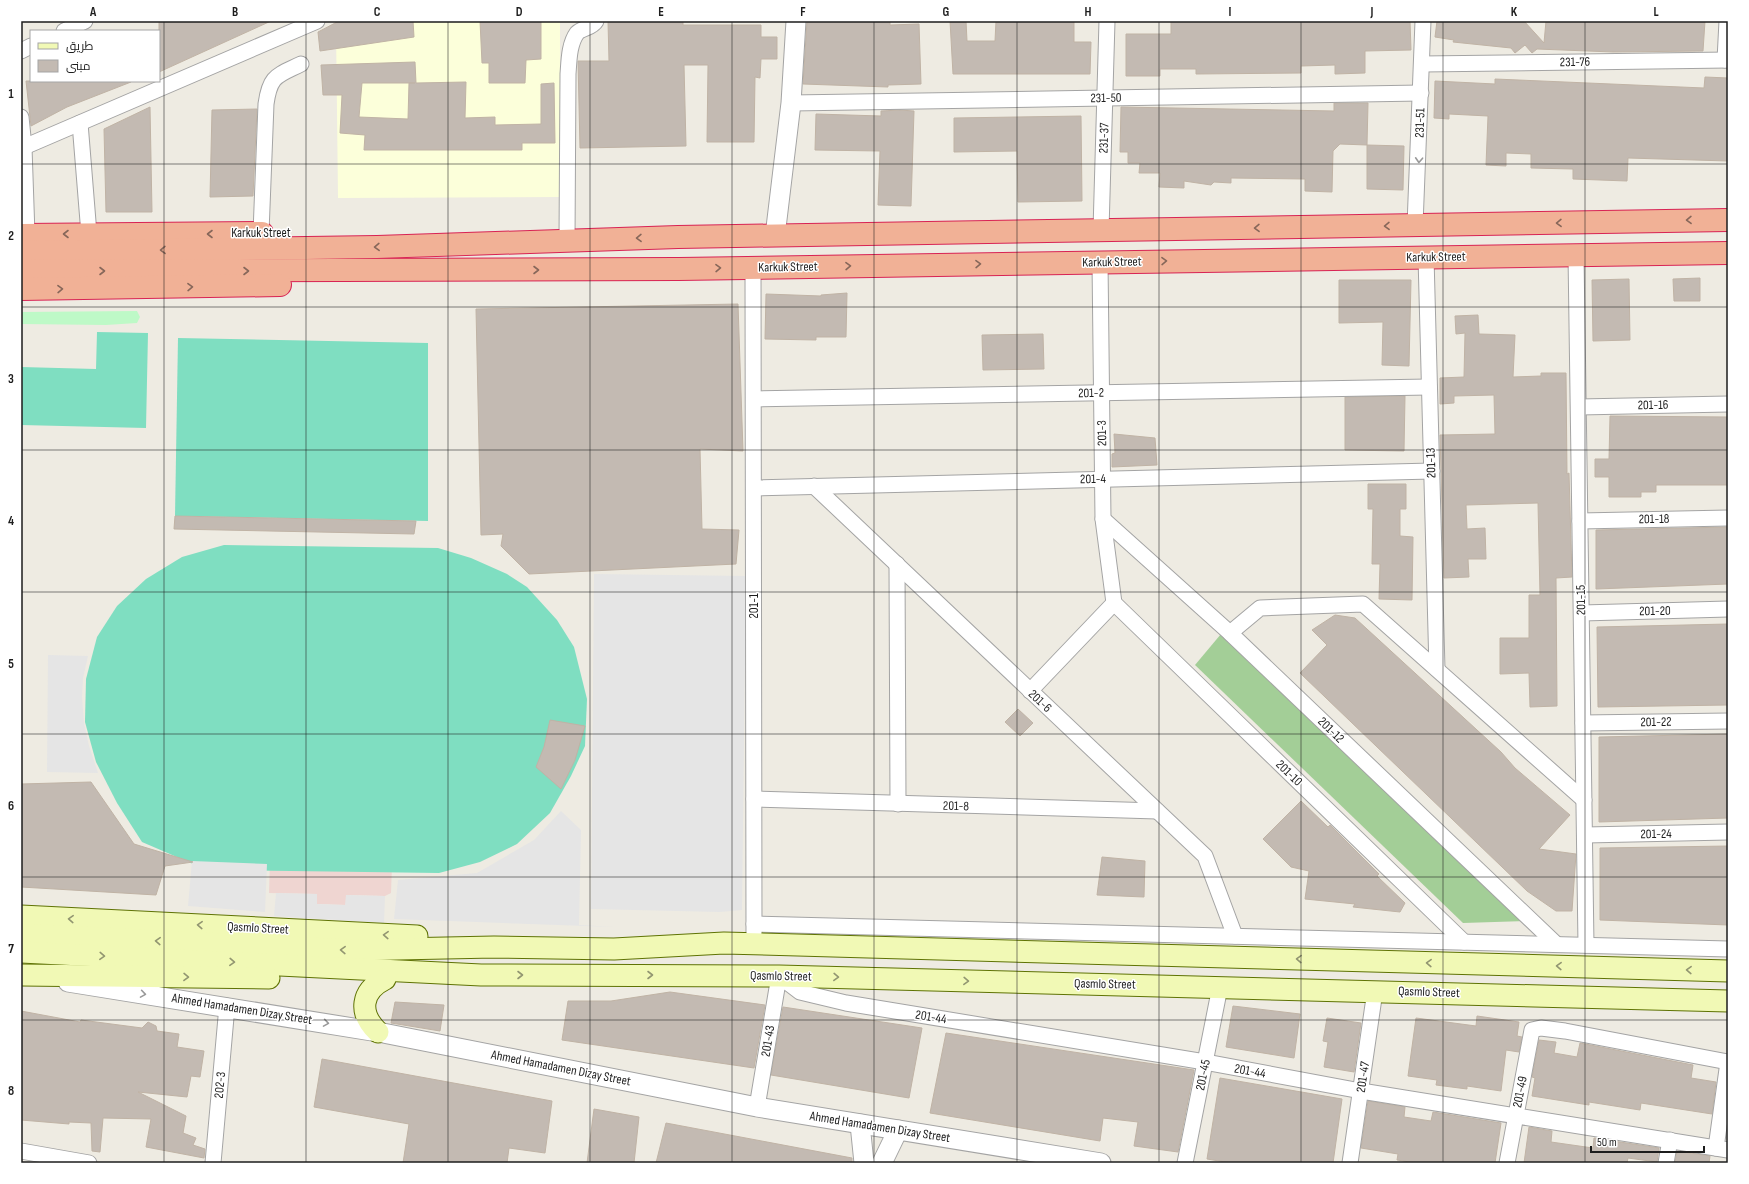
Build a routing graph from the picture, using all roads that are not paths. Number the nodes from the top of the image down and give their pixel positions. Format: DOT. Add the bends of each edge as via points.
graph roads {
  1 [pos="85,21"];
  2 [pos="317,21"];
  3 [pos="596,21"];
  4 [pos="796,21"];
  5 [pos="1107,21"];
  6 [pos="1424,21"];
  7 [pos="1727,21"];
  8 [pos="66,30"];
  9 [pos="30,46"];
  10 [pos="21,51"];
  11 [pos="1727,60"];
  12 [pos="301,64"];
  13 [pos="1422,64"];
  14 [pos="1422,93"];
  15 [pos="1105,98"];
  16 [pos="791,103"];
  17 [pos="21,117"];
  18 [pos="80,123"];
  19 [pos="24,146"];
  20 [pos="1728,220"];
  21 [pos="1519,223"];
  22 [pos="1461,224"];
  23 [pos="1415,225"];
  24 [pos="1101,230"];
  25 [pos="261,233"];
  26 [pos="89,234"];
  27 [pos="775,236"];
  28 [pos="23,240"];
  29 [pos="567,240"];
  30 [pos="500,242"];
  31 [pos="1728,253"];
  32 [pos="1576,255"];
  33 [pos="1465,256"];
  34 [pos="1520,256"];
  35 [pos="1426,257"];
  36 [pos="1100,262"];
  37 [pos="753,268"];
  38 [pos="497,270"];
  39 [pos="21,271"];
  40 [pos="21,289"];
  41 [pos="1429,387"];
  42 [pos="1102,392"];
  43 [pos="754,399"];
  44 [pos="1728,404"];
  45 [pos="1579,407"];
  46 [pos="1432,471"];
  47 [pos="1103,479"];
  48 [pos="814,486"];
  49 [pos="754,488"];
  50 [pos="1728,518"];
  51 [pos="1103,519"];
  52 [pos="1580,521"];
  53 [pos="897,564"];
  54 [pos="1114,603"];
  55 [pos="1728,609"];
  56 [pos="1582,613"];
  57 [pos="1230,633"];
  58 [pos="1437,669"];
  59 [pos="1030,691"];
  60 [pos="1728,721"];
  61 [pos="1583,723"];
  62 [pos="754,799"];
  63 [pos="1584,800"];
  64 [pos="898,804"];
  65 [pos="1157,811"];
  66 [pos="1728,832"];
  67 [pos="1585,835"];
  68 [pos="21,916"];
  69 [pos="21,934"];
  70 [pos="754,934"];
  71 [pos="1234,936"];
  72 [pos="1464,942"];
  73 [pos="1556,944"];
  74 [pos="1586,945"];
  75 [pos="494,947"];
  76 [pos="1728,949"];
  77 [pos="21,952"];
  78 [pos="1034,952"];
  79 [pos="1728,971"];
  80 [pos="21,975"];
  81 [pos="481,975"];
  82 [pos="779,976"];
  83 [pos="385,979"];
  84 [pos="1034,983"];
  85 [pos="1220,987"];
  86 [pos="1375,991"];
  87 [pos="1728,1001"];
  88 [pos="227,1006"];
  89 [pos="378,1032"];
  90 [pos="1205,1062"];
  91 [pos="1728,1062"];
  92 [pos="1361,1091"];
  93 [pos="757,1107"];
  94 [pos="1515,1116"];
  95 [pos="860,1124"];
  96 [pos="898,1130"];
  97 [pos="1670,1140"];
  98 [pos="1722,1149"];
  99 [pos="21,1151"];
  100 [pos="1062,1160"];
  101 [pos="89,1163"];
  102 [pos="213,1163"];
  103 [pos="864,1163"];
  104 [pos="882,1163"];
  105 [pos="1101,1163"];
  106 [pos="1185,1163"];
  107 [pos="1350,1163"];
  108 [pos="1507,1163"];
  109 [pos="1666,1163"];
  1 -- 8 [label="street"];
  2 -- 18 [label="street"];
  3 -- 29 [label="street" via="578,33 570,48"];
  4 -- 16 [label="street"];
  5 -- 15 [label="street, 231-37"];
  6 -- 13 [label="street, 231-51"];
  7 -- 11 [label="street"];
  9 -- 10 [label="street"];
  11 -- 13 [label="street, 231-76"];
  12 -- 25 [label="street" via="274,78 268,87"];
  13 -- 14 [label="street, 231-51"];
  14 -- 15 [label="street, 231-50"];
  14 -- 23 [label="street, 231-51, one-way"];
  15 -- 16 [label="street, 231-50"];
  15 -- 24 [label="street, 231-37"];
  16 -- 27 [label="street"];
  17 -- 19 [label="street"];
  18 -- 19 [label="street"];
  18 -- 26 [label="street"];
  19 -- 28 [label="street"];
  20 -- 21 [label="highway, Karkuk Street, one-way"];
  21 -- 22 [label="highway, Karkuk Street"];
  21 -- 34 [label="highway" via="1508,228 1503,237 1508,251"];
  22 -- 23 [label="highway, Karkuk Street"];
  22 -- 33 [label="highway" via="1473,228 1480,240 1477,250"];
  23 -- 24 [label="highway, Karkuk Street, one-way"];
  24 -- 27 [label="highway, Karkuk Street"];
  25 -- 26 [label="highway, Karkuk Street, one-way"];
  25 -- 30 [label="highway, Karkuk Street" via="382,232"];
  26 -- 28 [label="highway, Karkuk Street, one-way"];
  27 -- 29 [label="highway, Karkuk Street, one-way"];
  30 -- 28 [label="highway, Karkuk Street, one-way" via="377,247"];
  29 -- 30 [label="highway, Karkuk Street"];
  31 -- 32 [label="highway, Karkuk Street"];
  32 -- 34 [label="highway, Karkuk Street"];
  32 -- 45 [label="street, 201-15"];
  33 -- 34 [label="highway, Karkuk Street"];
  33 -- 35 [label="highway, Karkuk Street"];
  36 -- 35 [label="highway, Karkuk Street, one-way"];
  35 -- 41 [label="street, 201-13"];
  37 -- 36 [label="highway, Karkuk Street, one-way"];
  36 -- 42 [label="street, 201-3"];
  38 -- 37 [label="highway, Karkuk Street, one-way"];
  37 -- 43 [label="street, 201-1"];
  39 -- 38 [label="highway, Karkuk Street, one-way"];
  40 -- 38 [label="highway, Karkuk Street, one-way" via="389,284"];
  41 -- 42 [label="street, 201-2"];
  41 -- 46 [label="street, 201-13"];
  42 -- 43 [label="street, 201-2"];
  42 -- 47 [label="street, 201-3"];
  43 -- 49 [label="street, 201-1"];
  44 -- 45 [label="street, 201-16"];
  45 -- 52 [label="street, 201-15"];
  46 -- 47 [label="street, 201-4"];
  46 -- 58 [label="street, 201-13"];
  47 -- 48 [label="street, 201-4"];
  47 -- 51 [label="street, 201-3"];
  48 -- 49 [label="street, 201-4"];
  48 -- 53 [label="street, 201-6"];
  49 -- 62 [label="street, 201-1"];
  50 -- 52 [label="street, 201-18"];
  51 -- 54 [label="street, 201-3"];
  51 -- 57 [label="street, 201-12"];
  52 -- 56 [label="street, 201-15"];
  53 -- 59 [label="street, 201-6"];
  53 -- 64 [label="street"];
  54 -- 59 [label="street"];
  54 -- 72 [label="street, 201-10"];
  55 -- 56 [label="street, 201-20"];
  56 -- 61 [label="street, 201-15"];
  57 -- 58 [label="street" via="1260,608 1363,604"];
  57 -- 73 [label="street, 201-12"];
  58 -- 63 [label="street"];
  59 -- 65 [label="street, 201-6"];
  60 -- 61 [label="street, 201-22"];
  61 -- 63 [label="street, 201-15"];
  62 -- 64 [label="street, 201-8"];
  62 -- 70 [label="street, 201-1"];
  63 -- 67 [label="street, 201-15"];
  64 -- 65 [label="street, 201-8"];
  65 -- 71 [label="street, 201-6" via="1205,856"];
  66 -- 67 [label="street, 201-24"];
  67 -- 74 [label="street, 201-15"];
  75 -- 68 [label="main road, Qasmlo Street, one-way" via="420,936"];
  75 -- 69 [label="main road, Qasmlo Street, one-way" via="349,950"];
  70 -- 71 [label="street"];
  70 -- 75 [label="main road, Qasmlo Street" via="724,943 614,949"];
  70 -- 78 [label="main road, Qasmlo Street"];
  71 -- 72 [label="street"];
  72 -- 73 [label="street"];
  73 -- 74 [label="street"];
  74 -- 76 [label="street"];
  77 -- 81 [label="main road, Qasmlo Street, one-way"];
  79 -- 78 [label="main road, Qasmlo Street, one-way"];
  78 -- 84 [label="main road"];
  80 -- 83 [label="main road, Qasmlo Street, one-way"];
  80 -- 88 [label="street, Ahmed Hamadamen Dizay Street, one-way"];
  81 -- 82 [label="main road, Qasmlo Street, one-way"];
  81 -- 83 [label="main road, Qasmlo Street"];
  82 -- 84 [label="main road, Qasmlo Street, one-way"];
  82 -- 90 [label="street, 201-44" via="800,992 846,1003"];
  82 -- 93 [label="street, 201-43"];
  83 -- 89 [label="main road" via="373,987 366,999 367,1018"];
  84 -- 85 [label="main road, Qasmlo Street"];
  85 -- 86 [label="main road, Qasmlo Street"];
  85 -- 90 [label="street, 201-45"];
  86 -- 87 [label="main road, Qasmlo Street"];
  86 -- 92 [label="street, 201-47"];
  88 -- 89 [label="street, Ahmed Hamadamen Dizay Street, one-way"];
  88 -- 102 [label="street, 202-3"];
  89 -- 93 [label="street, Ahmed Hamadamen Dizay Street"];
  90 -- 92 [label="street, 201-44"];
  90 -- 106 [label="street, 201-45"];
  91 -- 94 [label="street, 201-49" via="1541,1028 1532,1030"];
  91 -- 98 [label="street"];
  92 -- 94 [label="street, 201-44"];
  92 -- 107 [label="street, 201-47"];
  93 -- 95 [label="street, Ahmed Hamadamen Dizay Street"];
  94 -- 97 [label="street, 201-44"];
  94 -- 108 [label="street, 201-49"];
  95 -- 96 [label="street, Ahmed Hamadamen Dizay Street"];
  95 -- 103 [label="street"];
  96 -- 100 [label="street, Ahmed Hamadamen Dizay Street"];
  96 -- 104 [label="street"];
  97 -- 98 [label="street, 201-44"];
  97 -- 109 [label="street"];
  99 -- 101 [label="street"];
  100 -- 105 [label="street, Ahmed Hamadamen Dizay Street"];
}
